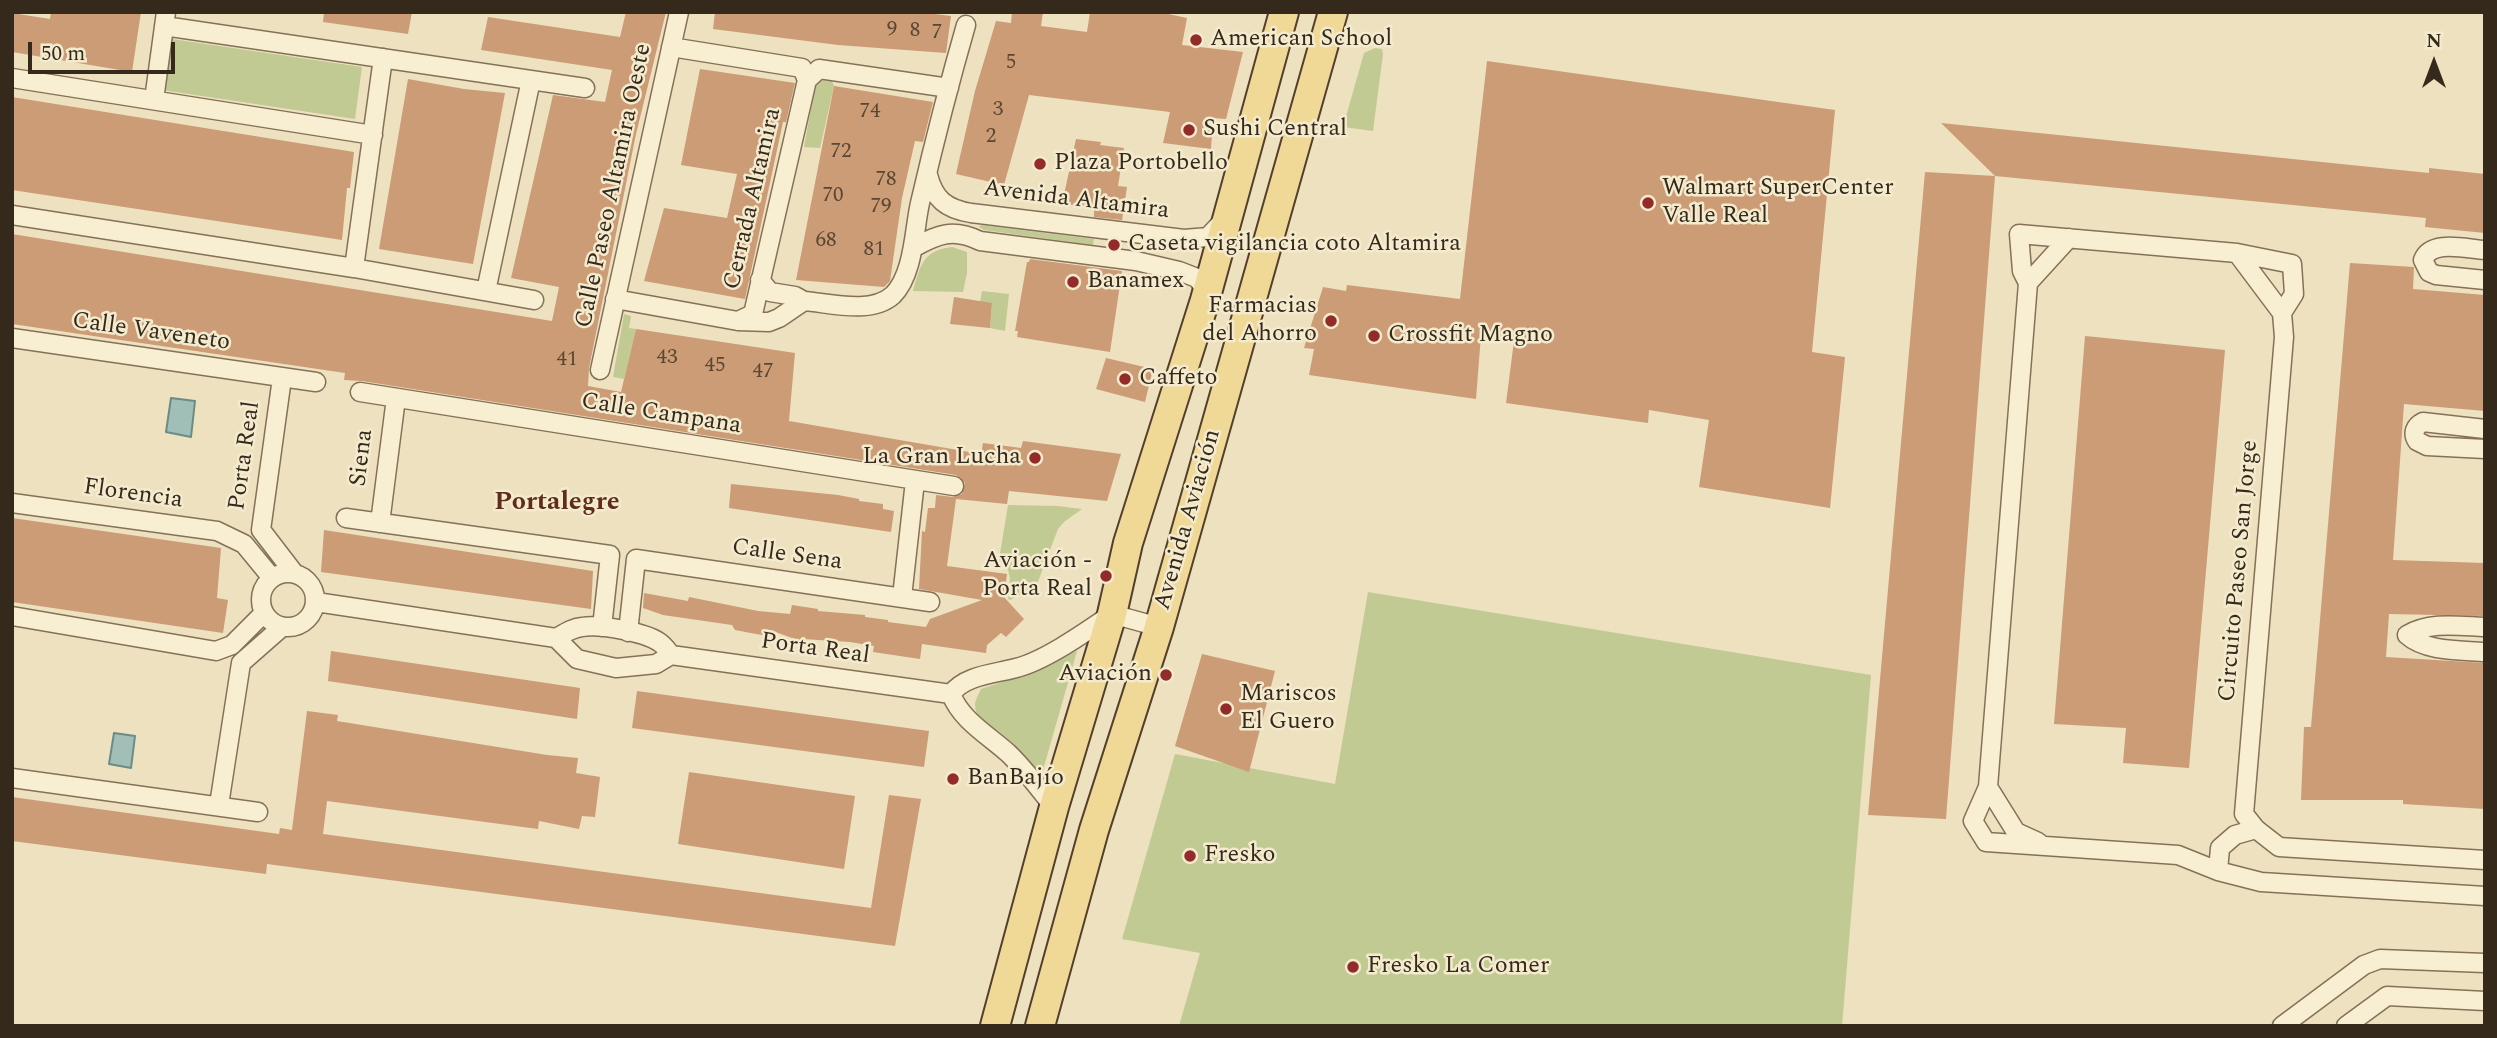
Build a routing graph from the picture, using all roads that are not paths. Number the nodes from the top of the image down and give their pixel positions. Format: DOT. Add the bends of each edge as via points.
graph roads {
  1 [pos="679,12"];
  2 [pos="1284,12"];
  3 [pos="1333,12"];
  4 [pos="165,19"];
  5 [pos="966,25"];
  6 [pos="672,40"];
  7 [pos="383,58"];
  8 [pos="12,78"];
  9 [pos="531,80"];
  10 [pos="807,80"];
  11 [pos="585,88"];
  12 [pos="948,88"];
  13 [pos="153,100"];
  14 [pos="373,135"];
  15 [pos="928,175"];
  16 [pos="12,215"];
  17 [pos="1228,215"];
  18 [pos="1139,234"];
  19 [pos="2069,238"];
  20 [pos="913,248"];
  21 [pos="2485,250"];
  22 [pos="2236,253"];
  23 [pos="1136,261"];
  24 [pos="354,268"];
  25 [pos="760,280"];
  26 [pos="2485,280"];
  27 [pos="2028,283"];
  28 [pos="486,291"];
  29 [pos="1207,291"];
  30 [pos="534,300"];
  31 [pos="804,300"];
  32 [pos="614,304"];
  33 [pos="2283,313"];
  34 [pos="738,321"];
  35 [pos="12,338"];
  36 [pos="600,370"];
  37 [pos="282,378"];
  38 [pos="316,382"];
  39 [pos="360,392"];
  40 [pos="396,398"];
  41 [pos="2485,429"];
  42 [pos="2485,449"];
  43 [pos="915,481"];
  44 [pos="954,486"];
  45 [pos="12,503"];
  46 [pos="346,518"];
  47 [pos="380,523"];
  48 [pos="244,544"];
  49 [pos="294,573"];
  50 [pos="272,578"];
  51 [pos="902,597"];
  52 [pos="316,602"];
  53 [pos="930,602"];
  54 [pos="264,613"];
  55 [pos="1112,614"];
  56 [pos="12,616"];
  57 [pos="282,627"];
  58 [pos="601,627"];
  59 [pos="1158,627"];
  60 [pos="2485,627"];
  61 [pos="628,632"];
  62 [pos="556,638"];
  63 [pos="2485,652"];
  64 [pos="671,655"];
  65 [pos="951,694"];
  66 [pos="12,778"];
  67 [pos="1987,787"];
  68 [pos="219,805"];
  69 [pos="1054,807"];
  70 [pos="258,812"];
  71 [pos="2256,829"];
  72 [pos="2048,846"];
  73 [pos="2485,860"];
  74 [pos="2218,872"];
  75 [pos="2485,896"];
  76 [pos="2485,963"];
  77 [pos="2485,1001"];
  78 [pos="995,1026"];
  79 [pos="1040,1026"];
  80 [pos="2282,1026"];
  81 [pos="2346,1026"];
  1 -- 6 [label="street, Calle Paseo Altamira Oeste"];
  2 -- 17 [label="main road, Avenida Aviación"];
  3 -- 59 [label="main road, Avenida Aviación"];
  4 -- 7 [label="street"];
  4 -- 13 [label="street"];
  5 -- 12 [label="street"];
  6 -- 10 [label="street" via="802,68"];
  6 -- 32 [label="street, Calle Paseo Altamira Oeste"];
  7 -- 9 [label="street"];
  7 -- 14 [label="street"];
  8 -- 13 [label="street"];
  9 -- 11 [label="street"];
  9 -- 28 [label="street"];
  10 -- 12 [label="street" via="819,69"];
  10 -- 25 [label="street, Cerrada Altamira"];
  12 -- 15 [label="street"];
  13 -- 14 [label="street"];
  14 -- 24 [label="street"];
  15 -- 18 [label="street, Avenida Altamira" via="932,192 955,210"];
  15 -- 20 [label="street"];
  16 -- 24 [label="street"];
  17 -- 18 [label="street, Avenida Altamira" via="1208,237"];
  17 -- 29 [label="main road, Avenida Aviación"];
  18 -- 23 [label="street"];
  19 -- 22 [label="street, Circuito Paseo San Jorge"];
  19 -- 27 [label="street"];
  19 -- 27 [label="street, Circuito Paseo San Jorge" via="2019,234 2022,271"];
  20 -- 23 [label="street, Avenida Altamira" via="936,235 953,233 980,241"];
  20 -- 31 [label="street" via="900,285 878,303 859,306"];
  21 -- 26 [label="street" via="2435,247 2423,260 2428,272 2436,275"];
  22 -- 33 [label="street"];
  22 -- 33 [label="street, Circuito Paseo San Jorge" via="2292,264 2294,294"];
  23 -- 29 [label="street, Avenida Altamira" via="1196,278"];
  24 -- 28 [label="street"];
  25 -- 31 [label="street" via="770,292"];
  25 -- 34 [label="street, Cerrada Altamira" via="752,314"];
  27 -- 67 [label="street, Circuito Paseo San Jorge"];
  28 -- 30 [label="street"];
  29 -- 55 [label="main road, Avenida Aviación" via="1128,543"];
  31 -- 34 [label="street" via="769,322"];
  32 -- 34 [label="street"];
  32 -- 36 [label="street, Calle Paseo Altamira Oeste"];
  33 -- 71 [label="street, Circuito Paseo San Jorge" via="2245,814"];
  35 -- 37 [label="street, Calle Vaveneto"];
  37 -- 38 [label="street"];
  37 -- 49 [label="street, Porta Real" via="261,530"];
  39 -- 40 [label="street, Calle Campana"];
  40 -- 43 [label="street, Calle Campana"];
  40 -- 47 [label="street, Siena"];
  41 -- 42 [label="street" via="2423,422 2414,434 2417,442 2427,446"];
  43 -- 44 [label="street, Calle Campana"];
  43 -- 51 [label="street"];
  45 -- 48 [label="street, Florencia" via="217,531"];
  46 -- 47 [label="street"];
  47 -- 58 [label="street" via="610,555"];
  48 -- 50 [label="street, Porta Real"];
  49 -- 50 [label="street"];
  49 -- 52 [label="street" via="314,589"];
  50 -- 54 [label="street" via="260,600"];
  51 -- 53 [label="street, Calle Sena"];
  51 -- 61 [label="street, Calle Sena" via="636,559"];
  52 -- 57 [label="street" via="310,617 298,626"];
  52 -- 62 [label="street, Porta Real"];
  54 -- 56 [label="street" via="232,645 216,651"];
  54 -- 57 [label="street"];
  55 -- 59 [label="street"];
  55 -- 65 [label="street" via="1020,668 984,676 958,686"];
  55 -- 69 [label="main road, Avenida Aviación"];
  57 -- 68 [label="street" via="241,663"];
  58 -- 61 [label="street, Porta Real"];
  58 -- 62 [label="street, Porta Real" via="584,626"];
  59 -- 79 [label="main road, Avenida Aviación" via="1094,830"];
  60 -- 63 [label="street" via="2447,625 2419,628 2407,635 2415,642 2447,649"];
  61 -- 64 [label="street, Porta Real" via="661,643"];
  62 -- 64 [label="street, Porta Real" via="577,659 616,668 656,664"];
  64 -- 65 [label="street, Porta Real"];
  65 -- 69 [label="street" via="964,715 1009,754"];
  66 -- 68 [label="street"];
  67 -- 72 [label="street, Circuito Paseo San Jorge" via="2016,832"];
  67 -- 72 [label="street, Circuito Paseo San Jorge" via="1973,821 1986,842"];
  68 -- 70 [label="street"];
  69 -- 78 [label="main road, Avenida Aviación"];
  71 -- 73 [label="street" via="2279,847"];
  71 -- 74 [label="street" via="2235,835 2220,848"];
  72 -- 74 [label="street, Circuito Paseo San Jorge" via="2178,855"];
  74 -- 75 [label="street, Circuito Paseo San Jorge" via="2261,882"];
  76 -- 80 [label="street" via="2381,959 2364,965"];
  77 -- 81 [label="street" via="2388,996"];
}
